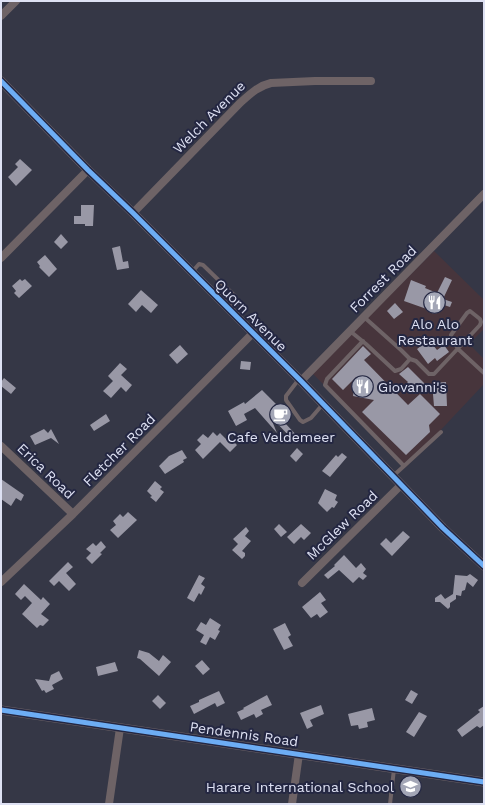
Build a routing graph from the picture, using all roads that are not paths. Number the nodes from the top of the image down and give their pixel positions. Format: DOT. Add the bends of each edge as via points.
graph roads {
  1 [pos="16,1"];
  2 [pos="1,16"];
  3 [pos="1,81"];
  4 [pos="371,81"];
  5 [pos="88,170"];
  6 [pos="484,194"];
  7 [pos="133,213"];
  8 [pos="1,258"];
  9 [pos="192,272"];
  10 [pos="228,308"];
  11 [pos="364,317"];
  12 [pos="350,332"];
  13 [pos="253,333"];
  14 [pos="363,341"];
  15 [pos="458,349"];
  16 [pos="410,359"];
  17 [pos="484,373"];
  18 [pos="300,380"];
  19 [pos="323,404"];
  20 [pos="441,432"];
  21 [pos="1,446"];
  22 [pos="404,466"];
  23 [pos="394,476"];
  24 [pos="401,485"];
  25 [pos="73,514"];
  26 [pos="484,566"];
  27 [pos="1,582"];
  28 [pos="302,583"];
  29 [pos="1,710"];
  30 [pos="120,728"];
  31 [pos="299,754"];
  32 [pos="394,769"];
  33 [pos="484,782"];
  34 [pos="109,804"];
  35 [pos="292,804"];
  36 [pos="390,804"];
  1 -- 2 [label="street"];
  3 -- 5 [label="street, Quorn Avenue"];
  4 -- 7 [label="street, Welch Avenue" via="271,83 256,88"];
  5 -- 7 [label="street, Quorn Avenue"];
  5 -- 8 [label="street"];
  6 -- 11 [label="street, Forrest Road"];
  7 -- 9 [label="street, Quorn Avenue"];
  9 -- 10 [label="street, Quorn Avenue"];
  9 -- 10 [label="lane" via="199,264 203,265 235,296 236,299"];
  10 -- 13 [label="street, Quorn Avenue"];
  11 -- 12 [label="street, Forrest Road"];
  11 -- 16 [label="lane"];
  12 -- 14 [label="lane"];
  12 -- 18 [label="street, Forrest Road"];
  13 -- 18 [label="street, Quorn Avenue"];
  13 -- 25 [label="street, Fletcher Road"];
  14 -- 16 [label="lane" via="395,371 401,369"];
  14 -- 22 [label="lane" via="327,379 325,385"];
  15 -- 15 [label="lane" via="481,322 470,311 451,335 451,340"];
  15 -- 16 [label="lane" via="434,374 429,374 416,361"];
  15 -- 17 [label="lane"];
  18 -- 19 [label="street, Quorn Avenue"];
  18 -- 19 [label="lane" via="286,396 286,400 300,420 303,422 311,418"];
  19 -- 23 [label="street, Quorn Avenue"];
  20 -- 22 [label="lane"];
  21 -- 25 [label="street, Erica Road"];
  22 -- 23 [label="lane"];
  23 -- 24 [label="street, Quorn Avenue"];
  24 -- 26 [label="street, Quorn Avenue" via="442,528"];
  24 -- 28 [label="street, McGlew Road"];
  25 -- 27 [label="street, Fletcher Road"];
  29 -- 30 [label="street, Pendennis Road"];
  30 -- 31 [label="street, Pendennis Road"];
  30 -- 34 [label="street"];
  31 -- 32 [label="street, Pendennis Road"];
  31 -- 35 [label="street"];
  32 -- 33 [label="street, Pendennis Road"];
  32 -- 36 [label="lane"];
}
